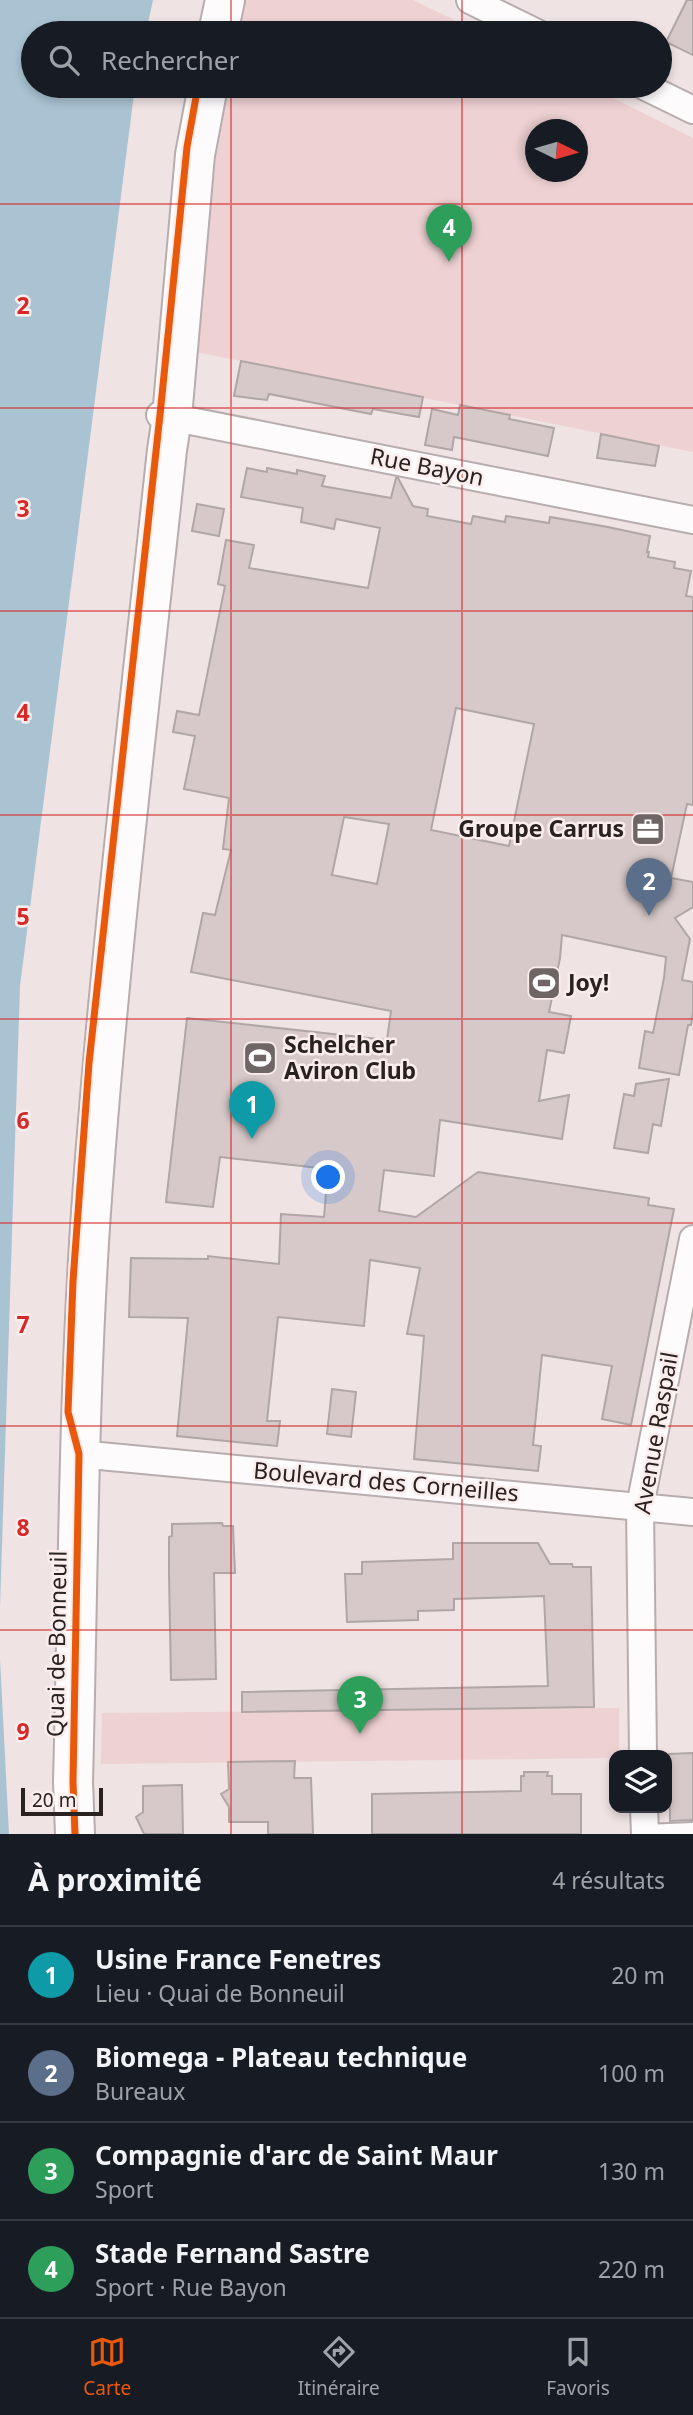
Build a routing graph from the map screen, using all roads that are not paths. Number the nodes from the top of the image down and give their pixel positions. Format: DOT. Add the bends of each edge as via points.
graph roads {
  1 [pos="225,0"];
  2 [pos="470,0"];
  3 [pos="221,21"];
  4 [pos="513,21"];
  5 [pos="206,98"];
  6 [pos="668,98"];
  7 [pos="693,110"];
  8 [pos="166,416"];
  9 [pos="693,520"];
  10 [pos="693,1239"];
  11 [pos="79,1454"];
  12 [pos="640,1506"];
  13 [pos="693,1512"];
  14 [pos="643,1750"];
  15 [pos="645,1825"];
  16 [pos="693,1830"];
  17 [pos="75,1834"];
  1 -- 3 [label="street"];
  2 -- 4 [label="street"];
  5 -- 8 [label="street, Quai de Bonneuil" via="195,155"];
  6 -- 7 [label="street"];
  8 -- 9 [label="street, Rue Bayon"];
  8 -- 11 [label="street, Quai de Bonneuil" via="167,450 103,1064"];
  10 -- 12 [label="street, Avenue Raspail"];
  11 -- 12 [label="street, Boulevard des Corneilles"];
  11 -- 17 [label="street, Quai de Bonneuil"];
  12 -- 13 [label="street, Boulevard des Corneilles"];
  12 -- 14 [label="street, Avenue Raspail"];
  15 -- 16 [label="lane"];
}
